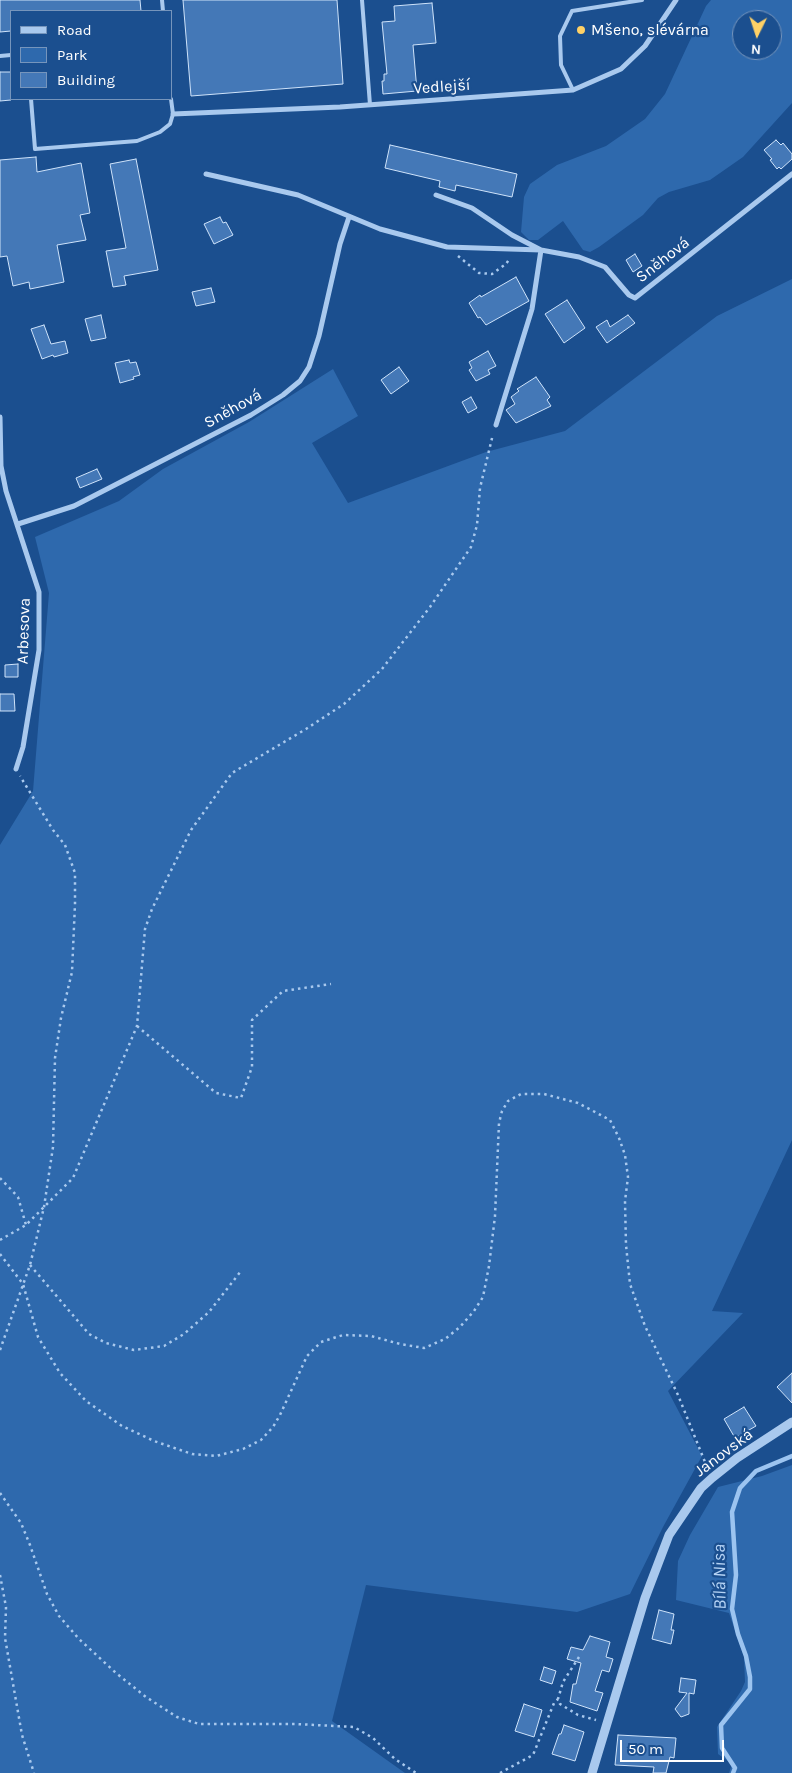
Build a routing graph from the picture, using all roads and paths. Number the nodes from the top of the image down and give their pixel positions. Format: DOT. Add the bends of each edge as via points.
graph roads {
  1 [pos="362,0"];
  2 [pos="642,0"];
  3 [pos="676,0"];
  4 [pos="573,90"];
  5 [pos="32,100"];
  6 [pos="171,100"];
  7 [pos="370,105"];
  8 [pos="173,114"];
  9 [pos="206,174"];
  10 [pos="792,174"];
  11 [pos="436,195"];
  12 [pos="349,216"];
  13 [pos="447,248"];
  14 [pos="513,249"];
  15 [pos="540,250"];
  16 [pos="0,417"];
  17 [pos="496,425"];
  18 [pos="0,467"];
  19 [pos="18,524"];
  20 [pos="16,769"];
  21 [pos="331,984"];
  22 [pos="137,1026"];
  23 [pos="0,1178"];
  24 [pos="44,1207"];
  25 [pos="26,1225"];
  26 [pos="0,1240"];
  27 [pos="0,1254"];
  28 [pos="30,1265"];
  29 [pos="241,1271"];
  30 [pos="23,1284"];
  31 [pos="0,1350"];
  32 [pos="792,1422"];
  33 [pos="712,1478"];
  34 [pos="0,1493"];
  35 [pos="0,1575"];
  36 [pos="579,1657"];
  37 [pos="558,1699"];
  38 [pos="608,1721"];
  39 [pos="34,1773"];
  40 [pos="416,1773"];
  41 [pos="500,1773"];
  42 [pos="592,1773"];
  1 -- 7 [label="lane"];
  2 -- 4 [label="lane" via="572,11 560,36 561,65"];
  3 -- 4 [label="street, Vedlejší" via="645,46 621,70"];
  4 -- 7 [label="street, Vedlejší"];
  5 -- 8 [label="lane" via="36,149 137,141 160,132 170,124"];
  6 -- 8 [label="lane"];
  7 -- 8 [label="street, Vedlejší"];
  9 -- 12 [label="street, Sněhová" via="298,194"];
  10 -- 15 [label="street, Sněhová" via="635,298 605,267 579,257"];
  11 -- 15 [label="street, Sněhová" via="472,208"];
  12 -- 13 [label="street, Sněhová" via="380,229"];
  12 -- 19 [label="street, Sněhová" via="319,336 309,367 300,381 251,415 74,506"];
  13 -- 14 [label="street, Sněhová"];
  13 -- 14 [label="path" via="479,273 492,274 506,264"];
  14 -- 15 [label="street, Sněhová"];
  15 -- 17 [label="street" via="532,309"];
  16 -- 18 [label="street, Arbesova"];
  17 -- 22 [label="path" via="480,488 477,525 471,547 430,607 382,669 344,704 232,773 191,830 145,929"];
  18 -- 19 [label="street, Arbesova"];
  19 -- 20 [label="street, Arbesova" via="39,592 39,650 23,747"];
  20 -- 24 [label="path" via="65,845 75,873 72,972 55,1058 53,1147"];
  21 -- 22 [label="path" via="283,991 252,1020 252,1067 241,1098 216,1093"];
  22 -- 24 [label="path" via="73,1178"];
  23 -- 25 [label="path" via="18,1197"];
  24 -- 25 [label="path"];
  24 -- 28 [label="path"];
  25 -- 26 [label="path"];
  27 -- 30 [label="path"];
  28 -- 29 [label="path" via="89,1334 106,1343 134,1350 164,1346 184,1334 209,1312"];
  28 -- 30 [label="path"];
  30 -- 31 [label="path"];
  30 -- 33 [label="path" via="38,1337 60,1373 86,1401 122,1426 192,1454 216,1456 243,1449 261,1440 273,1427 307,1356 321,1342 343,1335 371,1336 424,1348 460,1328 483,1296 489,1266 502,1111 508,1101 521,1094 544,1094 578,1103 610,1120 619,1138 628,1177 624,1201 630,1284 645,1326"];
  32 -- 33 [label="street, Janovská"];
  33 -- 38 [label="street, Janovská" via="701,1488 669,1535 645,1598"];
  34 -- 40 [label="path" via="21,1523 47,1594 59,1616 79,1639 146,1697 177,1717 198,1724 354,1727"];
  35 -- 39 [label="path" via="6,1607 5,1638 22,1735"];
  36 -- 37 [label="path" via="563,1682"];
  37 -- 38 [label="path" via="560,1704 578,1715"];
  37 -- 41 [label="path" via="533,1754"];
  38 -- 42 [label="street, Janovská"];
}
